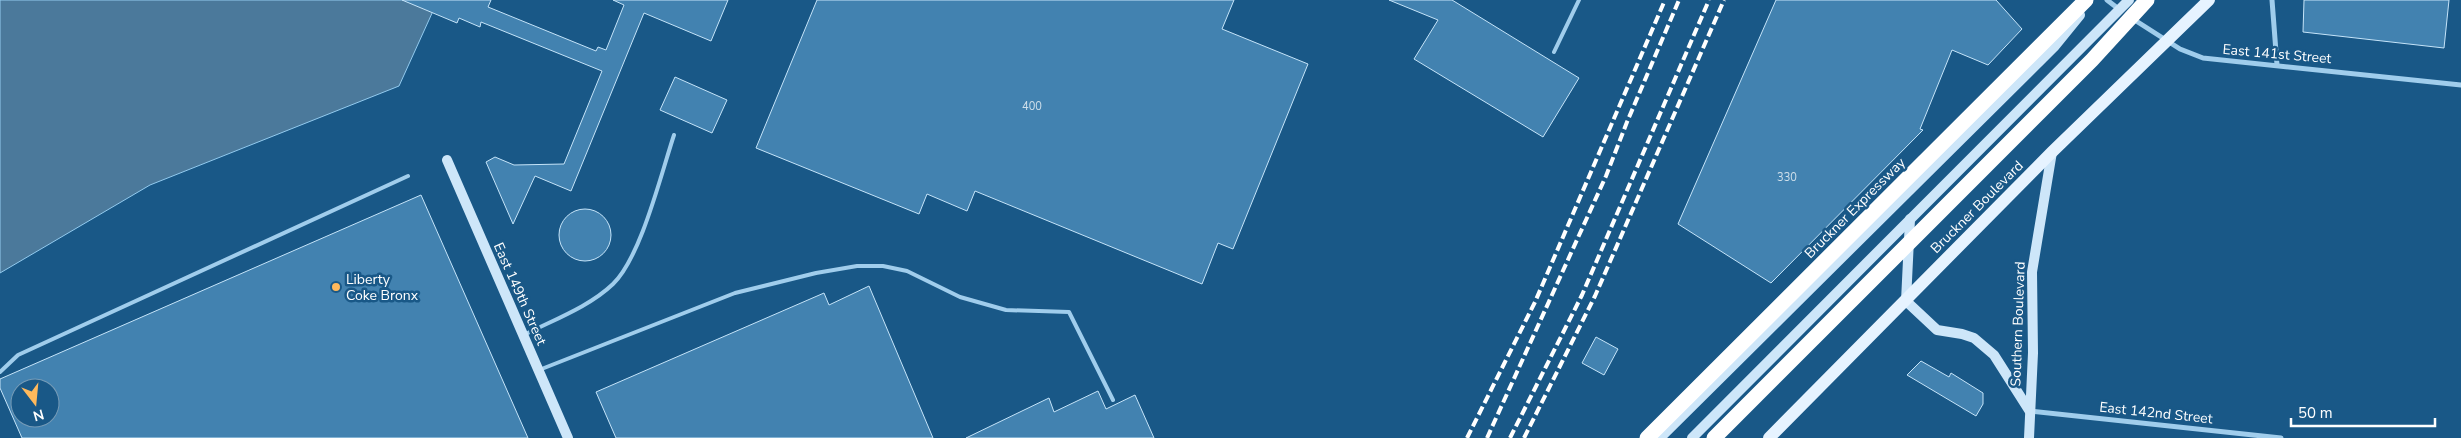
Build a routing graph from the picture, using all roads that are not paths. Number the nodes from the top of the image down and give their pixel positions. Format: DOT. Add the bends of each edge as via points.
graph roads {
  1 [pos="1579,0"];
  2 [pos="2086,0"];
  3 [pos="2090,0"];
  4 [pos="2108,0"];
  5 [pos="2129,0"];
  6 [pos="2148,0"];
  7 [pos="2208,0"];
  8 [pos="2272,0"];
  9 [pos="2120,10"];
  10 [pos="2168,42"];
  11 [pos="1554,52"];
  12 [pos="2277,65"];
  13 [pos="2461,85"];
  14 [pos="674,135"];
  15 [pos="2052,152"];
  16 [pos="447,160"];
  17 [pos="408,176"];
  18 [pos="1910,219"];
  19 [pos="1906,301"];
  20 [pos="524,335"];
  21 [pos="539,370"];
  22 [pos="0,372"];
  23 [pos="1113,400"];
  24 [pos="1691,407"];
  25 [pos="2029,410"];
  26 [pos="568,438"];
  27 [pos="1647,438"];
  28 [pos="1660,438"];
  29 [pos="1669,438"];
  30 [pos="1692,438"];
  31 [pos="1714,438"];
  32 [pos="1769,438"];
  33 [pos="2029,438"];
  34 [pos="2281,438"];
  1 -- 11 [label="lane"];
  2 -- 27 [label="highway, Bruckner Expressway"];
  3 -- 24 [label="main road" via="2054,47"];
  4 -- 9 [label="street, East 141st Street"];
  5 -- 9 [label="main road"];
  6 -- 31 [label="highway, bridge"];
  7 -- 10 [label="main road, Bruckner Boulevard"];
  8 -- 12 [label="street"];
  9 -- 10 [label="street, East 141st Street"];
  9 -- 18 [label="main road"];
  10 -- 12 [label="street, East 141st Street" via="2203,58"];
  10 -- 15 [label="main road, Bruckner Boulevard"];
  12 -- 13 [label="street, East 141st Street"];
  14 -- 20 [label="lane" via="642,233 614,284 582,306"];
  15 -- 19 [label="main road, Bruckner Boulevard"];
  15 -- 25 [label="main road, Southern Boulevard" via="2032,272 2033,353"];
  16 -- 20 [label="main road, East 149th Street"];
  17 -- 22 [label="lane" via="18,355"];
  18 -- 19 [label="main road"];
  18 -- 30 [label="main road"];
  19 -- 25 [label="main road" via="1936,330 1974,338 1994,355"];
  19 -- 32 [label="main road, Bruckner Boulevard"];
  20 -- 21 [label="main road, East 149th Street"];
  21 -- 23 [label="lane" via="734,293 816,273 857,266 883,266 906,271 960,297 1006,310 1070,312"];
  21 -- 26 [label="main road, East 149th Street"];
  24 -- 28 [label="main road"];
  24 -- 29 [label="main road"];
  25 -- 33 [label="main road, Southern Boulevard"];
  25 -- 34 [label="street, East 142nd Street"];
}
